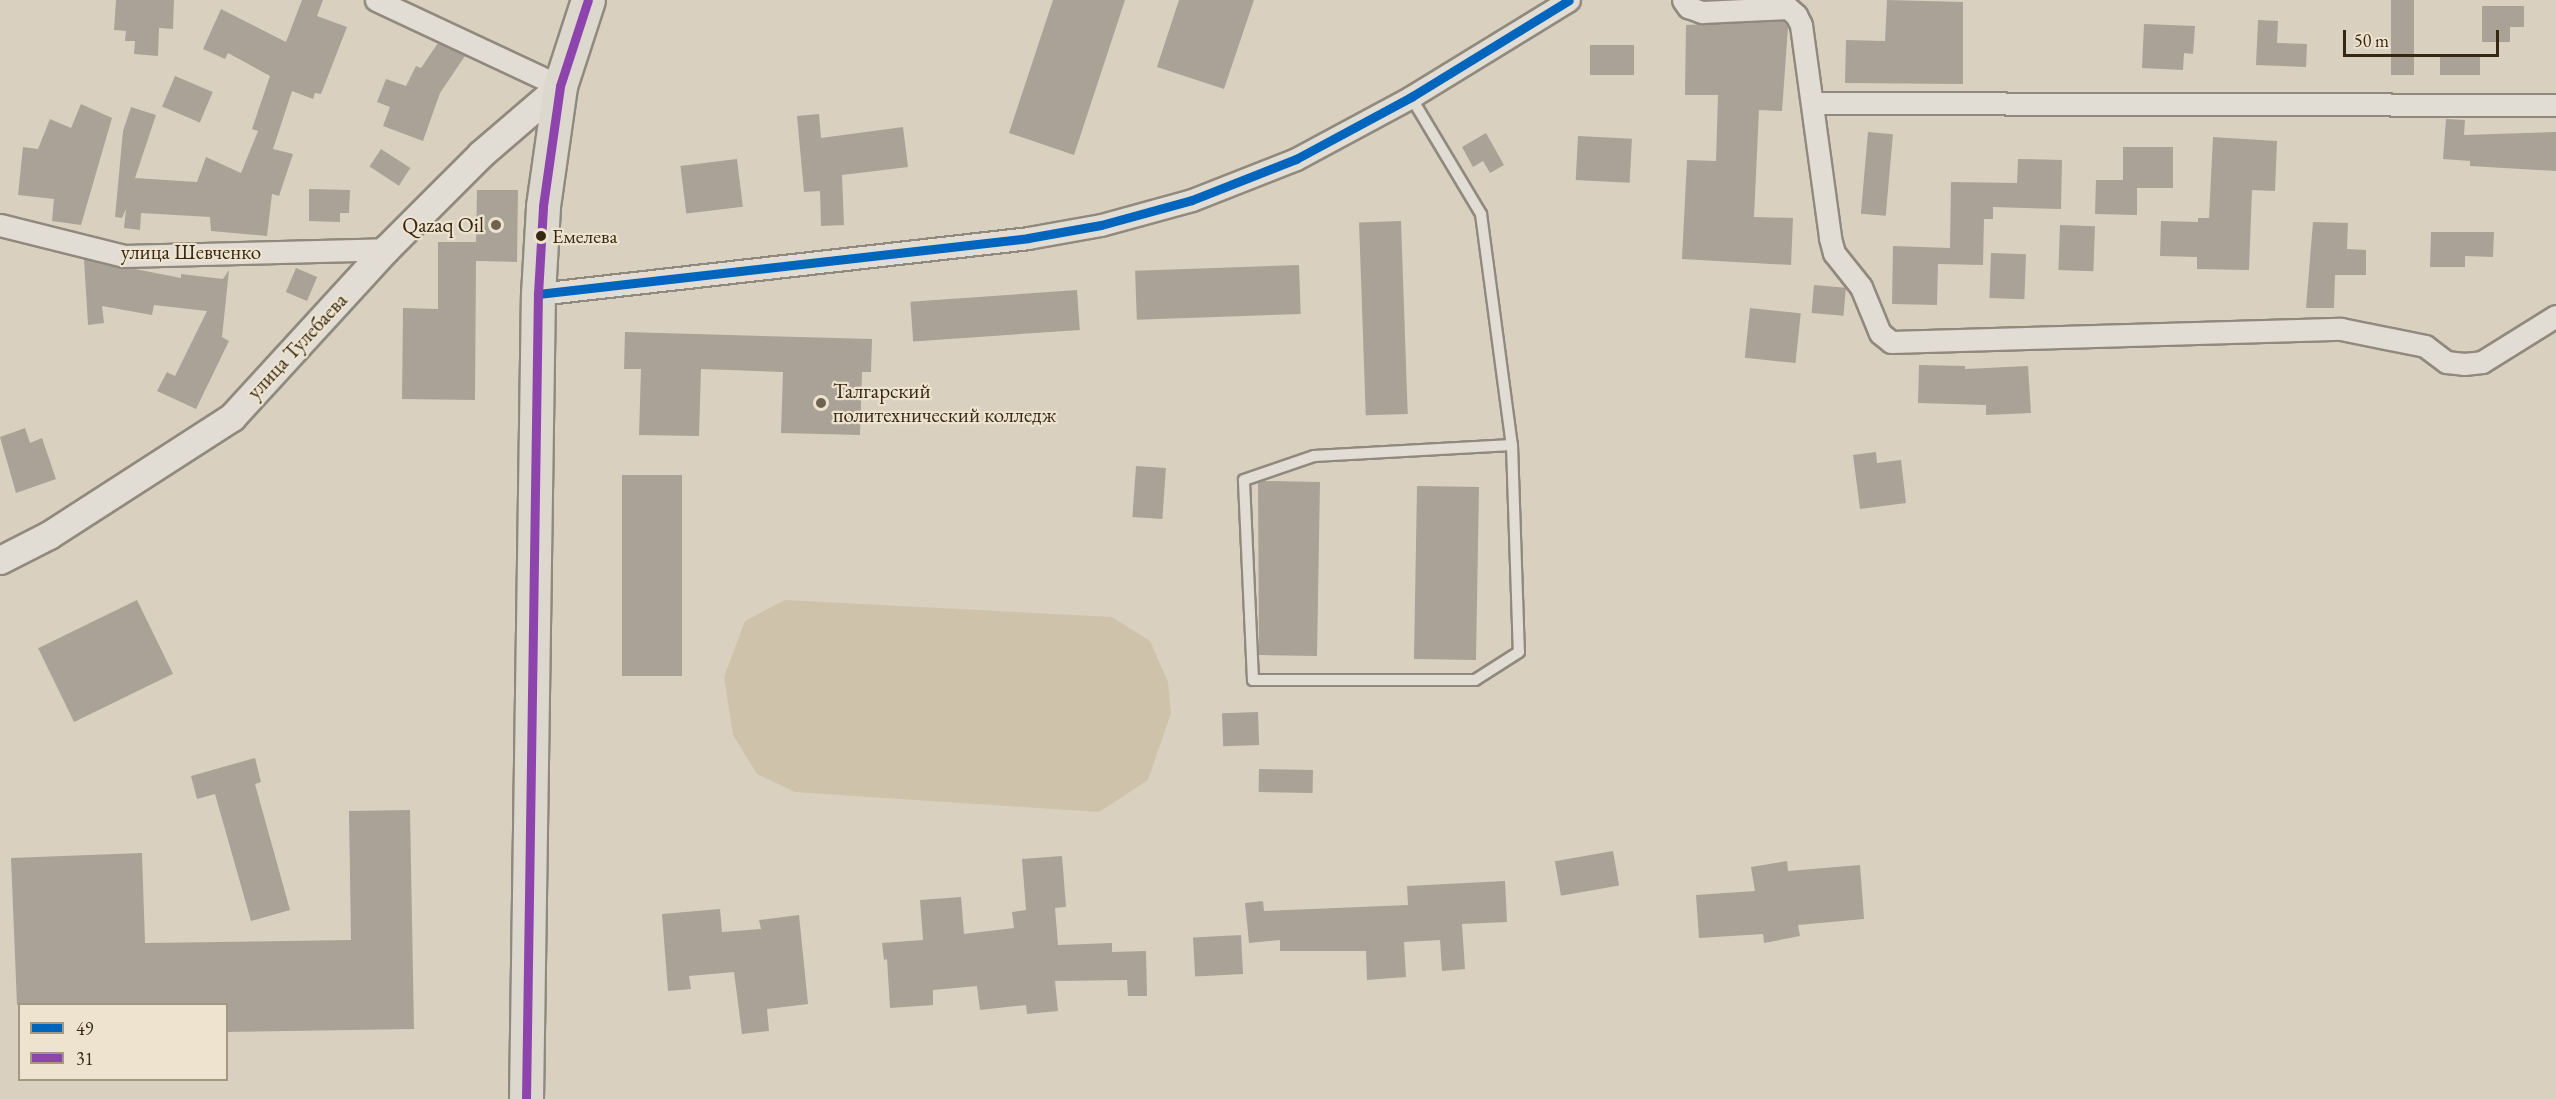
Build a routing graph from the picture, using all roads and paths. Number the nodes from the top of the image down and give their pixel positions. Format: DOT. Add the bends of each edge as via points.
graph roads {
  1 [pos="376,0"];
  2 [pos="588,0"];
  3 [pos="1569,0"];
  4 [pos="1683,0"];
  5 [pos="560,86"];
  6 [pos="1411,97"];
  7 [pos="1812,103"];
  8 [pos="2556,105"];
  9 [pos="0,225"];
  10 [pos="386,249"];
  11 [pos="538,294"];
  12 [pos="2556,316"];
  13 [pos="1512,445"];
  14 [pos="0,560"];
  15 [pos="526,1099"];
  1 -- 5 [label="street"];
  2 -- 5 [label="main road"];
  3 -- 6 [label="street"];
  4 -- 7 [label="street" via="1702,12 1788,8 1801,25"];
  5 -- 10 [label="street, улица Тулебаева" via="482,154"];
  5 -- 11 [label="main road" via="543,206"];
  6 -- 11 [label="street" via="1296,159 1192,201 1101,225 789,268"];
  6 -- 13 [label="lane" via="1481,214"];
  7 -- 8 [label="street"];
  7 -- 12 [label="street" via="1834,253 1861,287 1880,333 1891,342 2341,329 2425,346 2446,362 2464,364 2482,362"];
  9 -- 10 [label="street, улица Шевченко" via="124,256"];
  10 -- 14 [label="street, улица Тулебаева" via="232,417 49,535"];
  11 -- 15 [label="main road"];
  13 -- 13 [label="lane" via="1519,652 1475,680 1253,680 1244,480 1314,456"];
}
